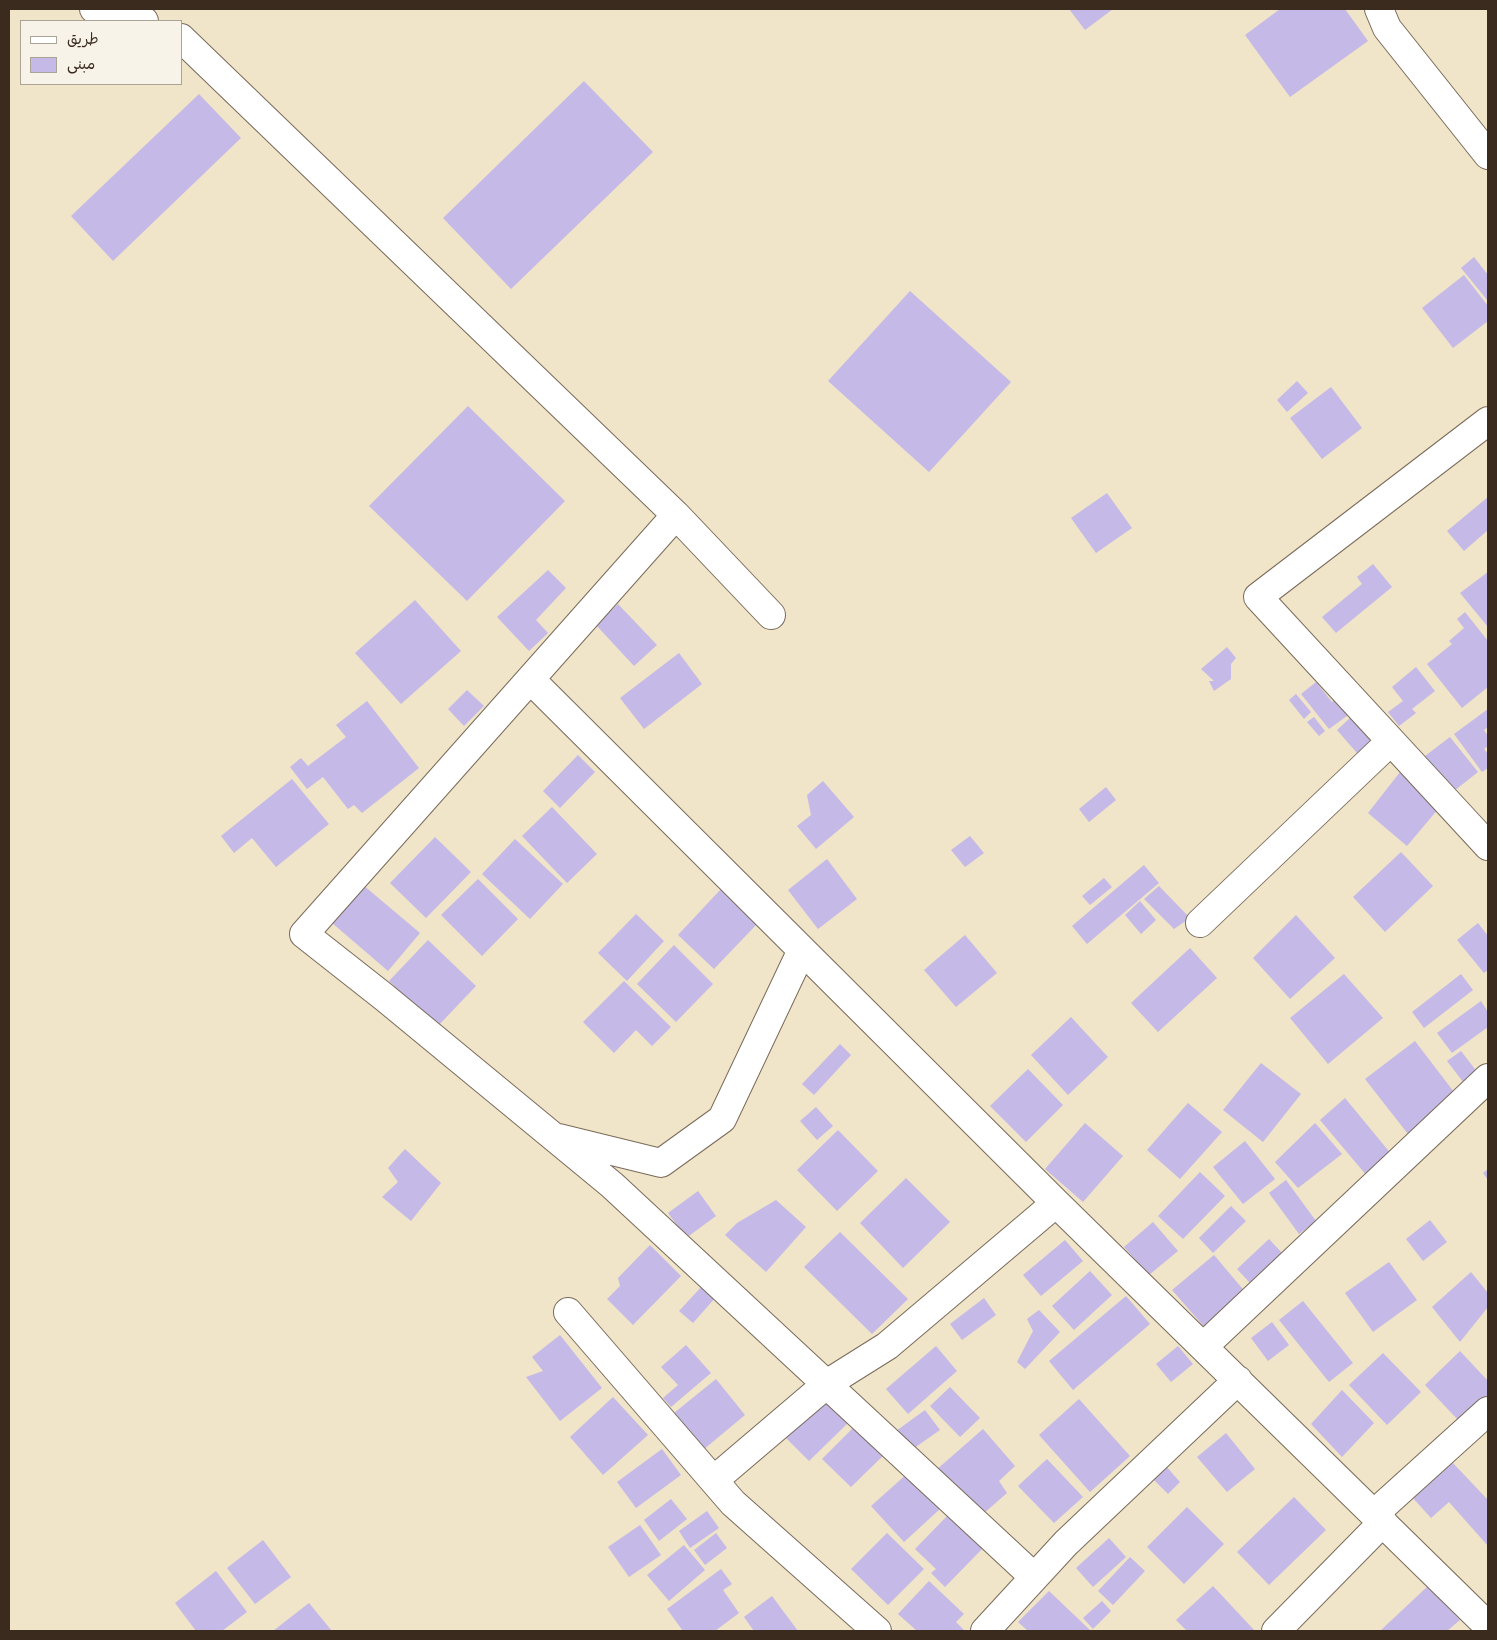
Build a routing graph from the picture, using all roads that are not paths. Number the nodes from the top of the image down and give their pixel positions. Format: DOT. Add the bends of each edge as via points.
graph roads {
  1 [pos="94,9"];
  2 [pos="1379,9"];
  3 [pos="140,20"];
  4 [pos="182,39"];
  5 [pos="1488,155"];
  6 [pos="1488,421"];
  7 [pos="676,515"];
  8 [pos="772,615"];
  9 [pos="531,680"];
  10 [pos="1391,741"];
  11 [pos="1488,846"];
  12 [pos="1200,923"];
  13 [pos="802,950"];
  14 [pos="1488,1078"];
  15 [pos="552,1136"];
  16 [pos="1056,1203"];
  17 [pos="568,1312"];
  18 [pos="1204,1346"];
  19 [pos="1238,1380"];
  20 [pos="828,1384"];
  21 [pos="1488,1412"];
  22 [pos="714,1480"];
  23 [pos="1378,1518"];
  24 [pos="1034,1577"];
  25 [pos="1488,1626"];
  26 [pos="877,1631"];
  27 [pos="985,1631"];
  28 [pos="1276,1631"];
  1 -- 3 [label="street"];
  2 -- 5 [label="street" via="1387,28"];
  4 -- 7 [label="street"];
  6 -- 10 [label="street" via="1258,597"];
  7 -- 8 [label="street"];
  7 -- 9 [label="street"];
  9 -- 13 [label="street"];
  9 -- 15 [label="street" via="304,934"];
  10 -- 11 [label="street"];
  10 -- 12 [label="street"];
  13 -- 15 [label="street" via="722,1119 661,1163"];
  13 -- 16 [label="street"];
  14 -- 18 [label="street"];
  15 -- 20 [label="street" via="612,1185"];
  16 -- 18 [label="street"];
  16 -- 20 [label="street" via="887,1346"];
  17 -- 22 [label="street"];
  18 -- 19 [label="street"];
  19 -- 23 [label="street"];
  19 -- 24 [label="street"];
  20 -- 22 [label="street"];
  20 -- 24 [label="street"];
  21 -- 23 [label="street"];
  22 -- 26 [label="street" via="733,1503"];
  23 -- 25 [label="street"];
  23 -- 28 [label="street"];
  24 -- 27 [label="street"];
}
